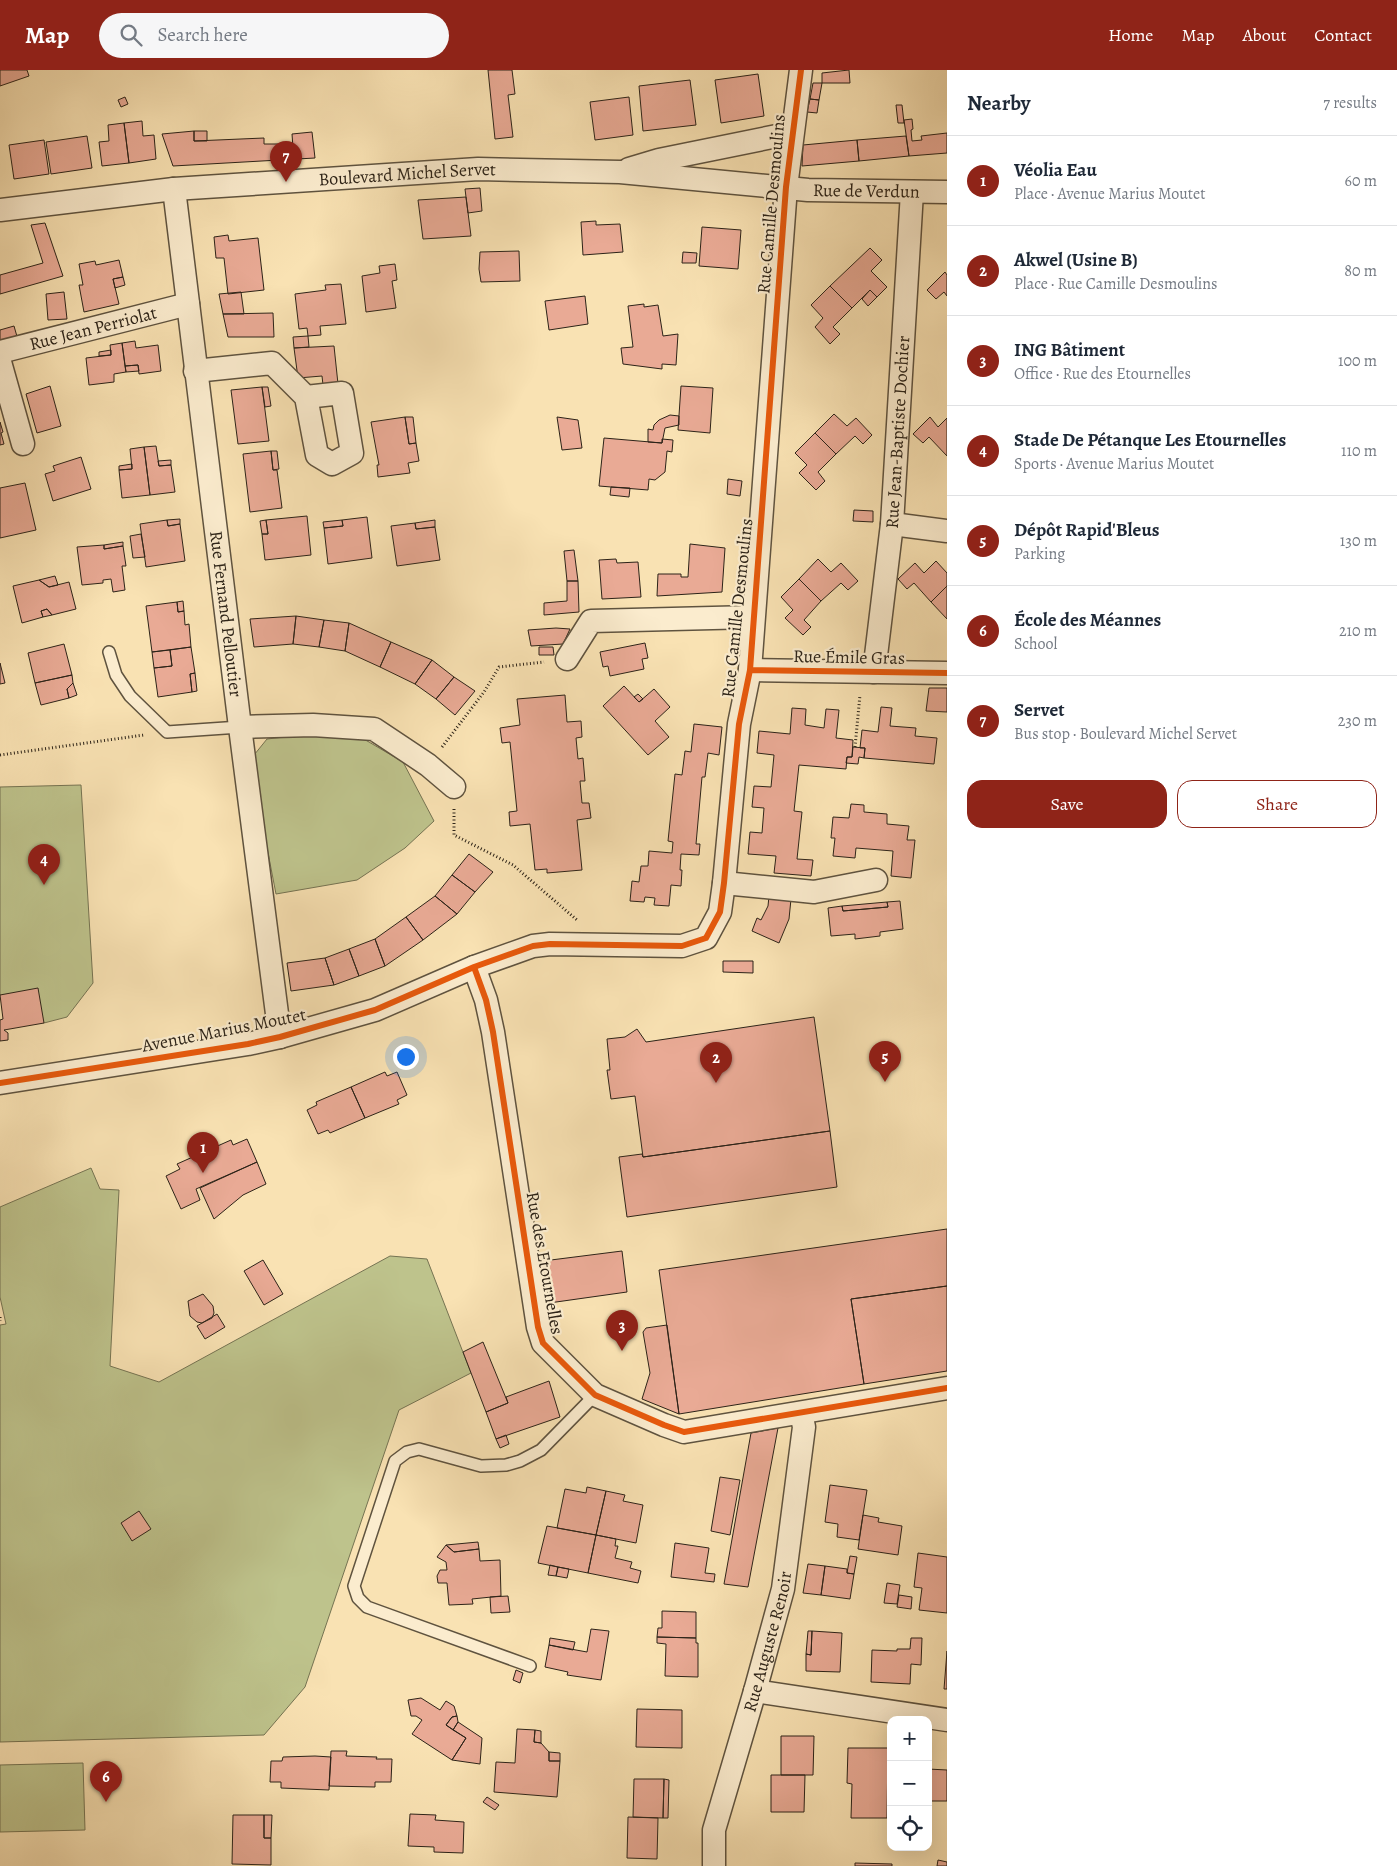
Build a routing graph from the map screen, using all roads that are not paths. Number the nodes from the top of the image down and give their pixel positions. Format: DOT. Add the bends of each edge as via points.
graph roads {
  1 [pos="801,70"];
  2 [pos="792,133"];
  3 [pos="620,172"];
  4 [pos="786,187"];
  5 [pos="174,189"];
  6 [pos="912,192"];
  7 [pos="947,192"];
  8 [pos="0,210"];
  9 [pos="188,304"];
  10 [pos="0,352"];
  11 [pos="0,362"];
  12 [pos="195,371"];
  13 [pos="306,397"];
  14 [pos="23,444"];
  15 [pos="892,524"];
  16 [pos="947,531"];
  17 [pos="753,617"];
  18 [pos="109,652"];
  19 [pos="566,659"];
  20 [pos="750,670"];
  21 [pos="868,672"];
  22 [pos="947,673"];
  23 [pos="240,727"];
  24 [pos="454,787"];
  25 [pos="876,880"];
  26 [pos="724,883"];
  27 [pos="474,967"];
  28 [pos="280,1037"];
  29 [pos="0,1083"];
  30 [pos="947,1388"];
  31 [pos="595,1395"];
  32 [pos="801,1413"];
  33 [pos="530,1666"];
  34 [pos="755,1691"];
  35 [pos="947,1720"];
  36 [pos="714,1866"];
  1 -- 2 [label="street, Rue Camille Desmoulins"];
  2 -- 3 [label="street" via="659,160"];
  2 -- 4 [label="street, Rue Camille Desmoulins"];
  3 -- 4 [label="street, Boulevard Michel Servet"];
  3 -- 5 [label="street, Boulevard Michel Servet" via="478,169"];
  4 -- 6 [label="street, Rue de Verdun"];
  4 -- 17 [label="street, Rue Camille Desmoulins"];
  5 -- 8 [label="street, Boulevard Michel Servet"];
  5 -- 9 [label="street, Rue Fernand Pelloutier"];
  6 -- 7 [label="street, Rue de Verdun"];
  6 -- 15 [label="street, Rue Jean-Baptiste Dochier"];
  9 -- 10 [label="street, Rue Jean Perriolat"];
  9 -- 12 [label="street, Rue Fernand Pelloutier"];
  11 -- 14 [label="street"];
  12 -- 13 [label="street" via="272,363"];
  12 -- 23 [label="street, Rue Fernand Pelloutier"];
  15 -- 16 [label="street"];
  15 -- 21 [label="street, Rue Jean-Baptiste Dochier"];
  17 -- 19 [label="street" via="591,621"];
  17 -- 20 [label="street, Rue Camille Desmoulins"];
  18 -- 23 [label="lane" via="116,675 130,696 167,732"];
  20 -- 21 [label="street, Rue Émile Gras"];
  20 -- 26 [label="street, Rue Camille Desmoulins" via="739,724"];
  21 -- 22 [label="street, Rue Émile Gras"];
  23 -- 24 [label="street" via="312,725 374,729 428,765"];
  23 -- 28 [label="street, Rue Fernand Pelloutier"];
  25 -- 26 [label="street" via="814,892"];
  26 -- 27 [label="street, Rue Camille Desmoulins" via="720,912 706,938 682,946 533,946"];
  27 -- 28 [label="street, Avenue Marius Moutet" via="376,1010"];
  27 -- 31 [label="street, Rue des Etournelles" via="486,1000 492,1032 538,1327 543,1343"];
  28 -- 29 [label="street, Avenue Marius Moutet"];
  30 -- 32 [label="street, Rue des Etournelles"];
  31 -- 32 [label="street, Rue des Etournelles" via="684,1432"];
  31 -- 33 [label="lane" via="540,1450 506,1465 481,1466 420,1449 407,1452 395,1461 354,1586 358,1598 367,1607"];
  32 -- 34 [label="street, Rue Auguste Renoir" via="804,1428 783,1589"];
  34 -- 35 [label="street"];
  34 -- 36 [label="street, Rue Auguste Renoir" via="714,1830"];
}
